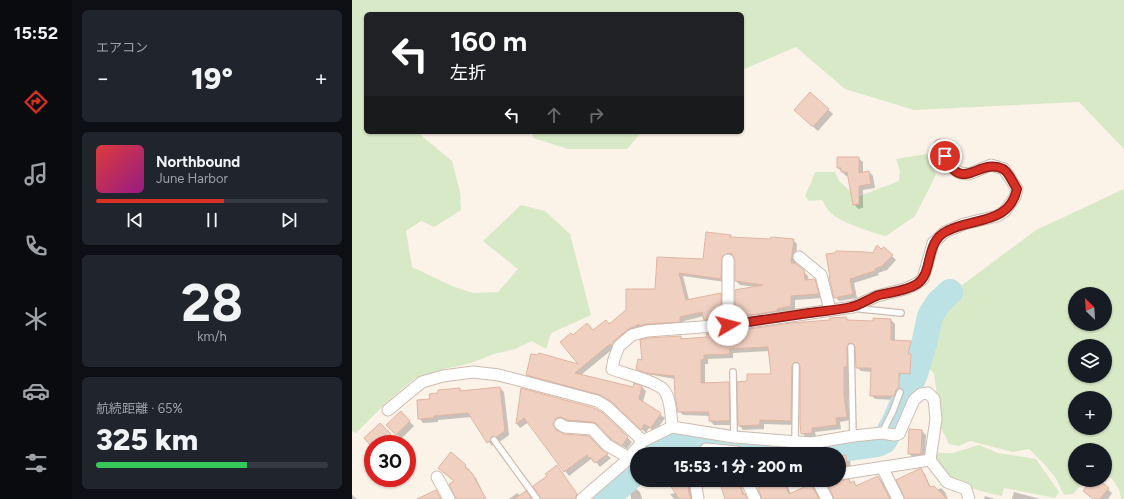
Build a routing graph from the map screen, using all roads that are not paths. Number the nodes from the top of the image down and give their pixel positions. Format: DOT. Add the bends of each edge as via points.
graph roads {
  1 [pos="940,145"];
  2 [pos="799,257"];
  3 [pos="728,260"];
  4 [pos="853,307"];
  5 [pos="830,310"];
  6 [pos="901,313"];
  7 [pos="728,325"];
  8 [pos="851,347"];
  9 [pos="796,366"];
  10 [pos="733,372"];
  11 [pos="900,392"];
  12 [pos="388,410"];
  13 [pos="560,424"];
  14 [pos="672,427"];
  15 [pos="888,434"];
  16 [pos="853,436"];
  17 [pos="734,437"];
  18 [pos="494,440"];
  19 [pos="643,441"];
  20 [pos="796,443"];
  21 [pos="737,447"];
  22 [pos="628,458"];
  23 [pos="930,460"];
  24 [pos="882,467"];
  25 [pos="846,473"];
  26 [pos="437,477"];
  27 [pos="696,487"];
  28 [pos="749,487"];
  29 [pos="821,487"];
  30 [pos="449,499"];
  31 [pos="537,499"];
  32 [pos="582,499"];
  33 [pos="698,499"];
  34 [pos="755,499"];
  35 [pos="827,499"];
  36 [pos="898,499"];
  37 [pos="969,499"];
  1 -- 4 [label="street" via="950,167 960,173 969,174 991,165 1004,169 1017,189 1015,197 1005,211 997,216 964,224 945,232 933,243 923,279 916,284"];
  2 -- 5 [label="street" via="821,275"];
  3 -- 7 [label="street"];
  4 -- 5 [label="street"];
  4 -- 6 [label="lane"];
  5 -- 7 [label="street"];
  7 -- 14 [label="street" via="647,331 632,335 619,346 612,368 664,390"];
  8 -- 16 [label="lane"];
  9 -- 20 [label="lane"];
  10 -- 17 [label="lane"];
  11 -- 15 [label="lane"];
  12 -- 19 [label="street" via="422,382 473,372 499,375 597,401"];
  13 -- 22 [label="street" via="565,427 592,429 607,445"];
  14 -- 17 [label="street"];
  14 -- 19 [label="street"];
  15 -- 16 [label="street"];
  15 -- 23 [label="street" via="899,434 914,400 921,394 928,393 934,398 936,419"];
  16 -- 20 [label="street"];
  17 -- 20 [label="street"];
  17 -- 21 [label="street"];
  18 -- 31 [label="lane"];
  19 -- 22 [label="street"];
  22 -- 32 [label="street"];
  23 -- 24 [label="street"];
  23 -- 37 [label="street" via="947,482 966,489"];
  24 -- 25 [label="street"];
  24 -- 36 [label="street"];
  26 -- 30 [label="street"];
  27 -- 33 [label="street"];
  28 -- 34 [label="street"];
  29 -- 35 [label="street"];
}
